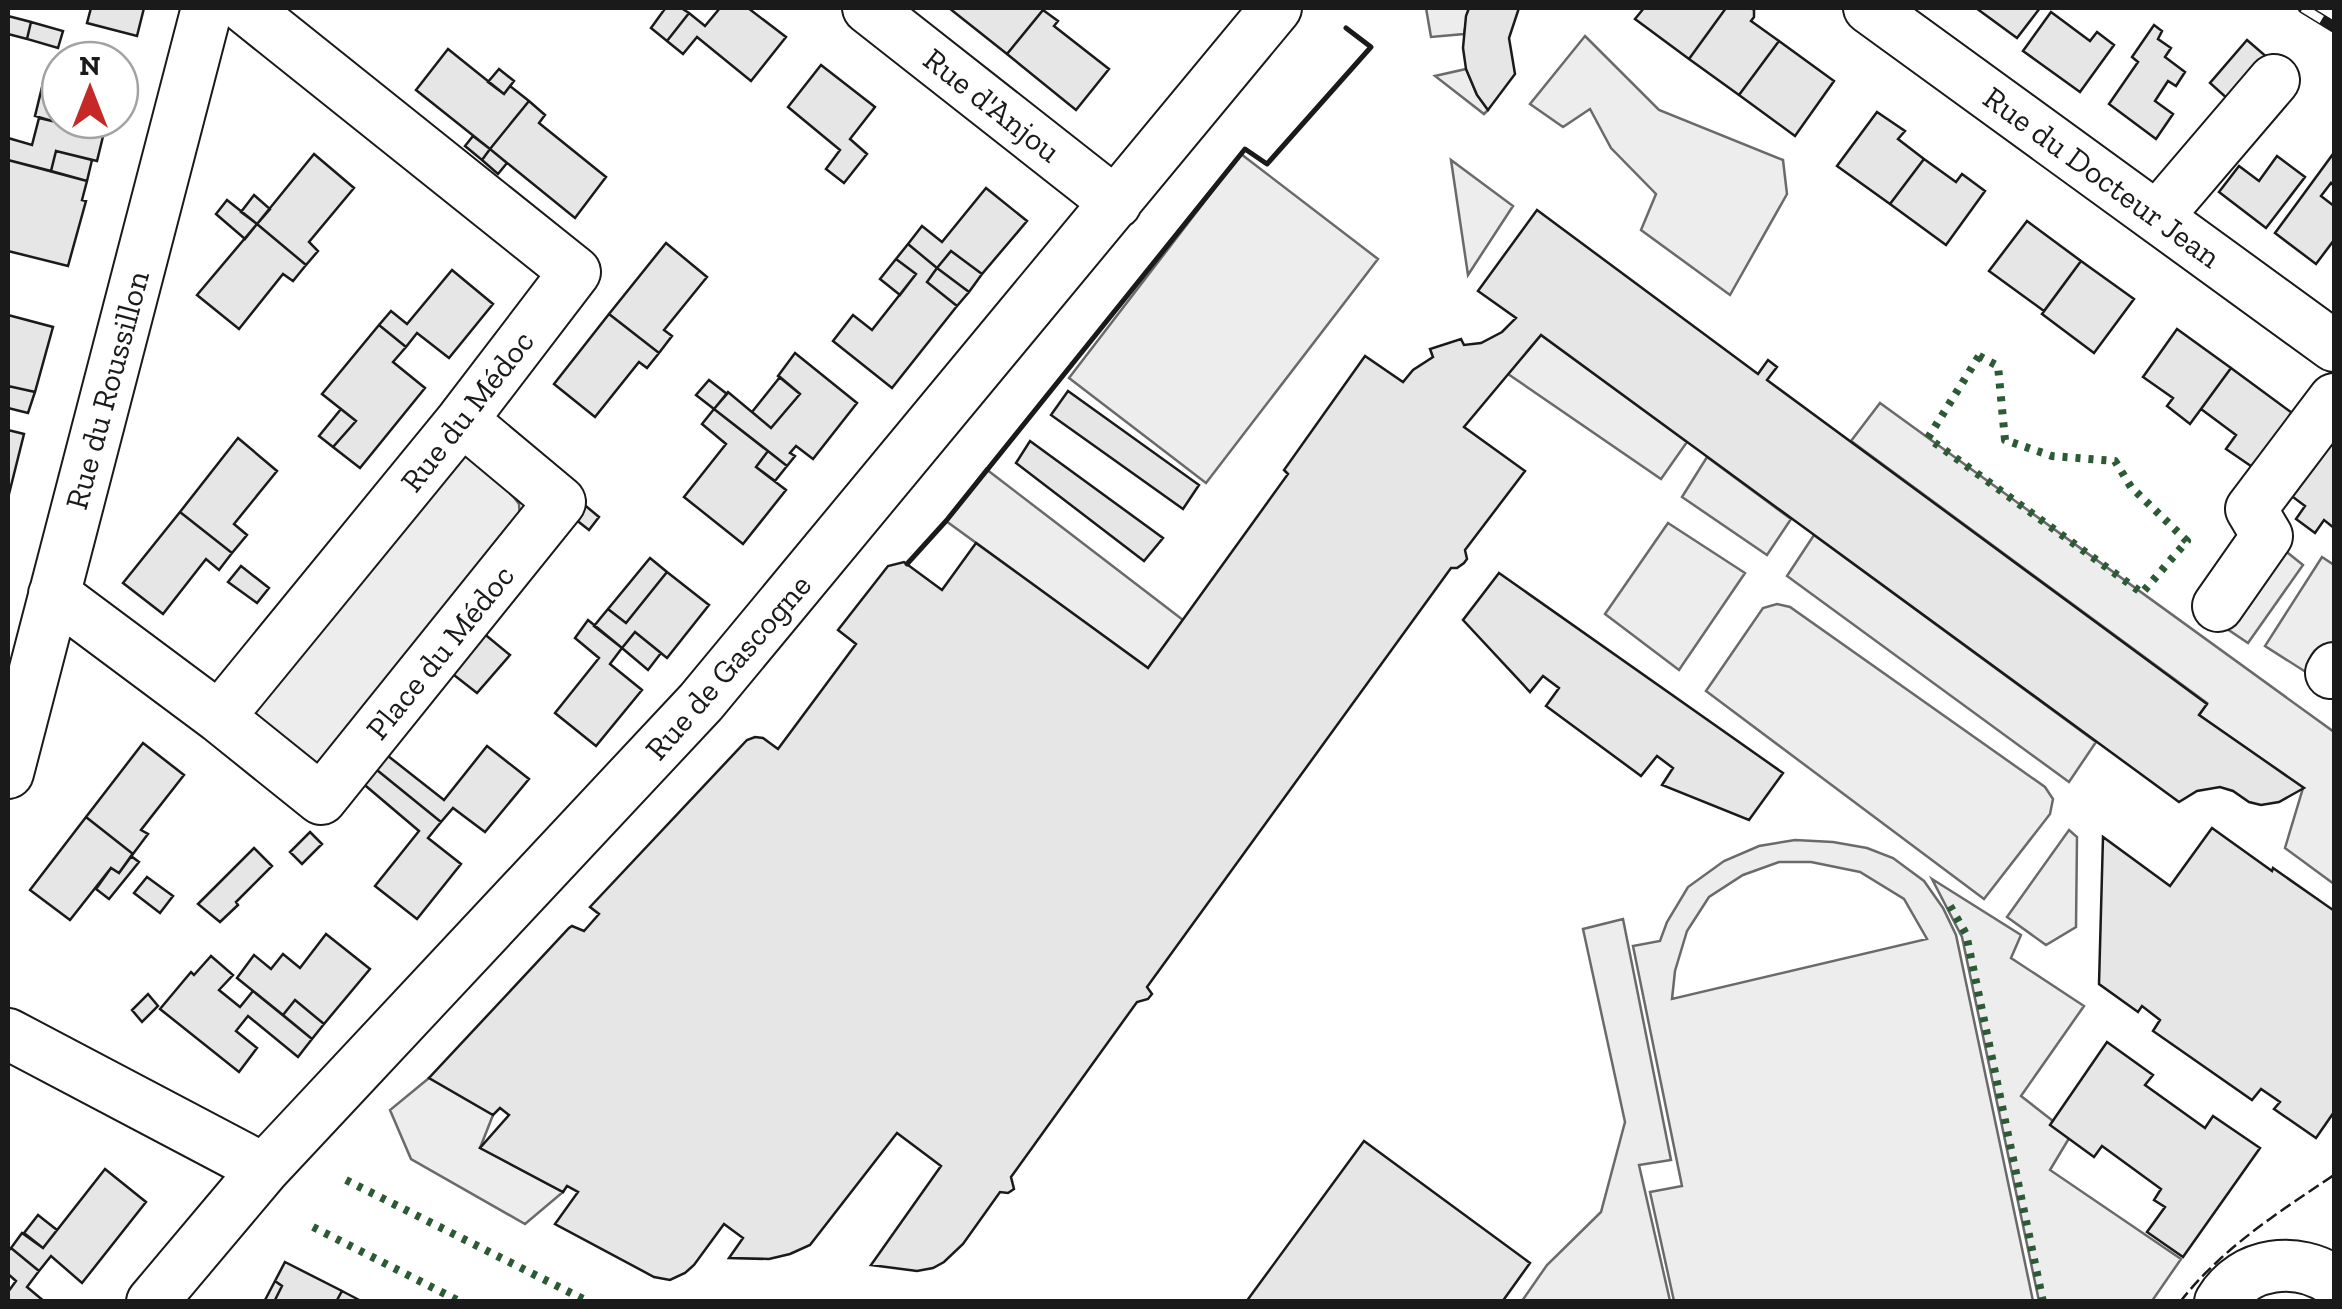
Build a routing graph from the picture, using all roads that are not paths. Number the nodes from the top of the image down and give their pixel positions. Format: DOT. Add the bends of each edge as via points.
graph roads {
  1 [pos="207,8"];
  2 [pos="246,8"];
  3 [pos="868,8"];
  4 [pos="1276,8"];
  5 [pos="1897,15"];
  6 [pos="2274,80"];
  7 [pos="1116,203"];
  8 [pos="2157,217"];
  9 [pos="2334,346"];
  10 [pos="2334,399"];
  11 [pos="462,420"];
  12 [pos="54,594"];
  13 [pos="2218,606"];
  14 [pos="219,716"];
  15 [pos="8,773"];
  16 [pos="8,1034"];
  17 [pos="264,1169"];
  18 [pos="2334,1281"];
  19 [pos="152,1302"];
  20 [pos="2220,1302"];
  1 -- 12 [label="street, Rue du Roussillon"];
  2 -- 11 [label="street, Rue du Médoc" via="575,272"];
  3 -- 7 [label="street, Rue d'Anjou"];
  4 -- 7 [label="street, Rue de Gascogne"];
  5 -- 8 [label="street, Rue du Docteur Jean"];
  6 -- 8 [label="street"];
  7 -- 17 [label="street, Rue de Gascogne" via="702,702"];
  8 -- 9 [label="street, Rue du Docteur Jean"];
  10 -- 13 [label="street" via="2251,508 2267,536"];
  11 -- 14 [label="street, Rue du Médoc"];
  11 -- 14 [label="street, Place du Médoc" via="560,502 321,800"];
  12 -- 14 [label="street"];
  12 -- 15 [label="street, Rue du Roussillon"];
  16 -- 17 [label="street"];
  17 -- 19 [label="street, Rue de Gascogne"];
  18 -- 20 [label="street" via="2295,1265 2268,1266 2244,1277"];
}
